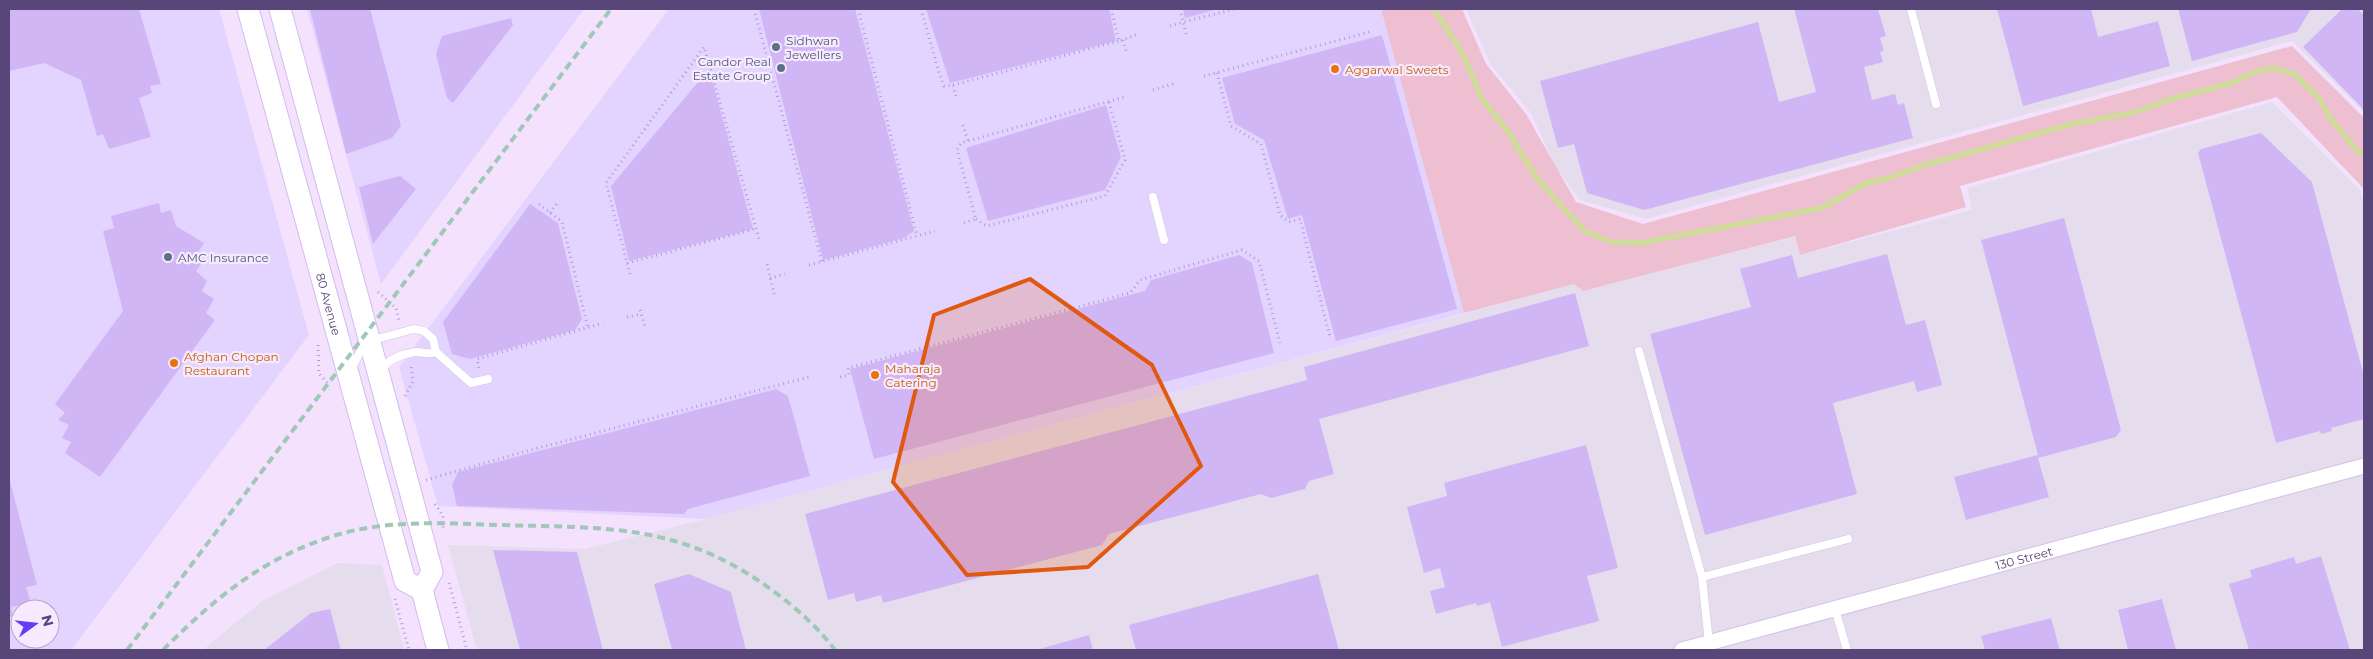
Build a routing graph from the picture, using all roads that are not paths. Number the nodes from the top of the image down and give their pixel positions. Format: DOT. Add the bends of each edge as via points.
graph roads {
  1 [pos="248,9"];
  2 [pos="280,9"];
  3 [pos="1911,9"];
  4 [pos="1936,104"];
  5 [pos="283,132"];
  6 [pos="329,189"];
  7 [pos="1152,196"];
  8 [pos="1164,240"];
  9 [pos="369,341"];
  10 [pos="1639,351"];
  11 [pos="436,352"];
  12 [pos="348,373"];
  13 [pos="379,376"];
  14 [pos="488,379"];
  15 [pos="2364,466"];
  16 [pos="1848,539"];
  17 [pos="1702,577"];
  18 [pos="422,590"];
  19 [pos="1835,609"];
  20 [pos="1709,643"];
  21 [pos="438,650"];
  22 [pos="1682,650"];
  23 [pos="1847,650"];
  1 -- 5 [label="main road, 80 Avenue"];
  2 -- 6 [label="main road"];
  3 -- 4 [label="lane"];
  5 -- 6 [label="main road" via="296,134 311,180"];
  5 -- 12 [label="main road, 80 Avenue"];
  6 -- 9 [label="main road"];
  7 -- 8 [label="lane"];
  9 -- 11 [label="lane" via="414,329 424,331 433,339"];
  9 -- 12 [label="lane"];
  9 -- 13 [label="main road"];
  10 -- 17 [label="lane"];
  11 -- 13 [label="lane" via="427,355 417,352 388,361"];
  11 -- 14 [label="lane" via="471,383"];
  12 -- 18 [label="main road, 80 Avenue" via="405,581"];
  13 -- 18 [label="main road" via="432,572"];
  15 -- 19 [label="street, 130 Street"];
  16 -- 17 [label="lane"];
  17 -- 20 [label="lane"];
  18 -- 21 [label="main road"];
  19 -- 20 [label="street, 130 Street"];
  19 -- 23 [label="lane"];
  20 -- 22 [label="street, 130 Street"];
}
